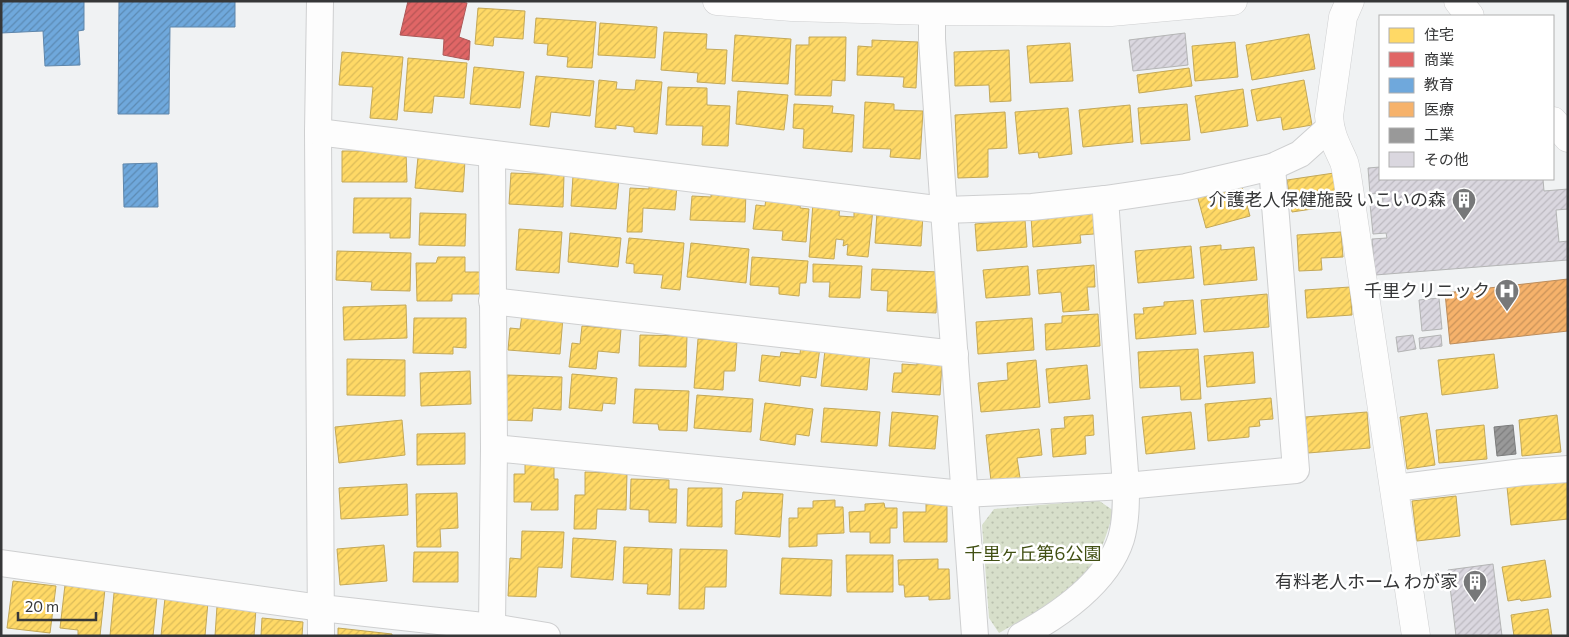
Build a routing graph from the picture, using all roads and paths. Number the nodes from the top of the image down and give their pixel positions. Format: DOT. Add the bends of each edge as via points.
graph roads {
  1 [pos="320,1"];
  2 [pos="717,1"];
  3 [pos="1233,1"];
  4 [pos="1350,1"];
  5 [pos="1458,1"];
  6 [pos="1111,7"];
  7 [pos="932,11"];
  8 [pos="1469,15"];
  9 [pos="1554,122"];
  10 [pos="1329,128"];
  11 [pos="318,132"];
  12 [pos="1568,138"];
  13 [pos="492,154"];
  14 [pos="1272,167"];
  15 [pos="1105,199"];
  16 [pos="944,210"];
  17 [pos="492,301"];
  18 [pos="955,354"];
  19 [pos="494,448"];
  20 [pos="1568,469"];
  21 [pos="1126,486"];
  22 [pos="1395,488"];
  23 [pos="963,494"];
  24 [pos="1,563"];
  25 [pos="321,608"];
  26 [pos="492,627"];
  27 [pos="320,636"];
  28 [pos="547,636"];
  29 [pos="975,636"];
  30 [pos="1021,636"];
  31 [pos="1416,636"];
  1 -- 11 [label="street"];
  2 -- 7 [label="street" via="792,7"];
  3 -- 6 [label="street"];
  4 -- 10 [label="street" via="1343,17"];
  5 -- 8 [label="street"];
  6 -- 7 [label="street"];
  7 -- 16 [label="street"];
  9 -- 12 [label="street"];
  10 -- 14 [label="street" via="1300,154"];
  10 -- 22 [label="street" via="1348,182"];
  11 -- 13 [label="street"];
  11 -- 25 [label="street"];
  13 -- 16 [label="street"];
  13 -- 17 [label="street"];
  14 -- 15 [label="street" via="1186,187"];
  14 -- 21 [label="street" via="1296,470"];
  15 -- 16 [label="street" via="1032,208"];
  15 -- 21 [label="street"];
  16 -- 18 [label="street"];
  17 -- 18 [label="street"];
  17 -- 19 [label="street"];
  18 -- 23 [label="street"];
  19 -- 23 [label="street"];
  19 -- 26 [label="street"];
  20 -- 22 [label="street"];
  21 -- 23 [label="street"];
  21 -- 30 [label="street" via="1124,523 1114,556 1089,588 1064,609"];
  22 -- 31 [label="street"];
  23 -- 29 [label="street"];
  24 -- 25 [label="street"];
  25 -- 26 [label="street"];
  25 -- 27 [label="street"];
  26 -- 28 [label="street"];
}
